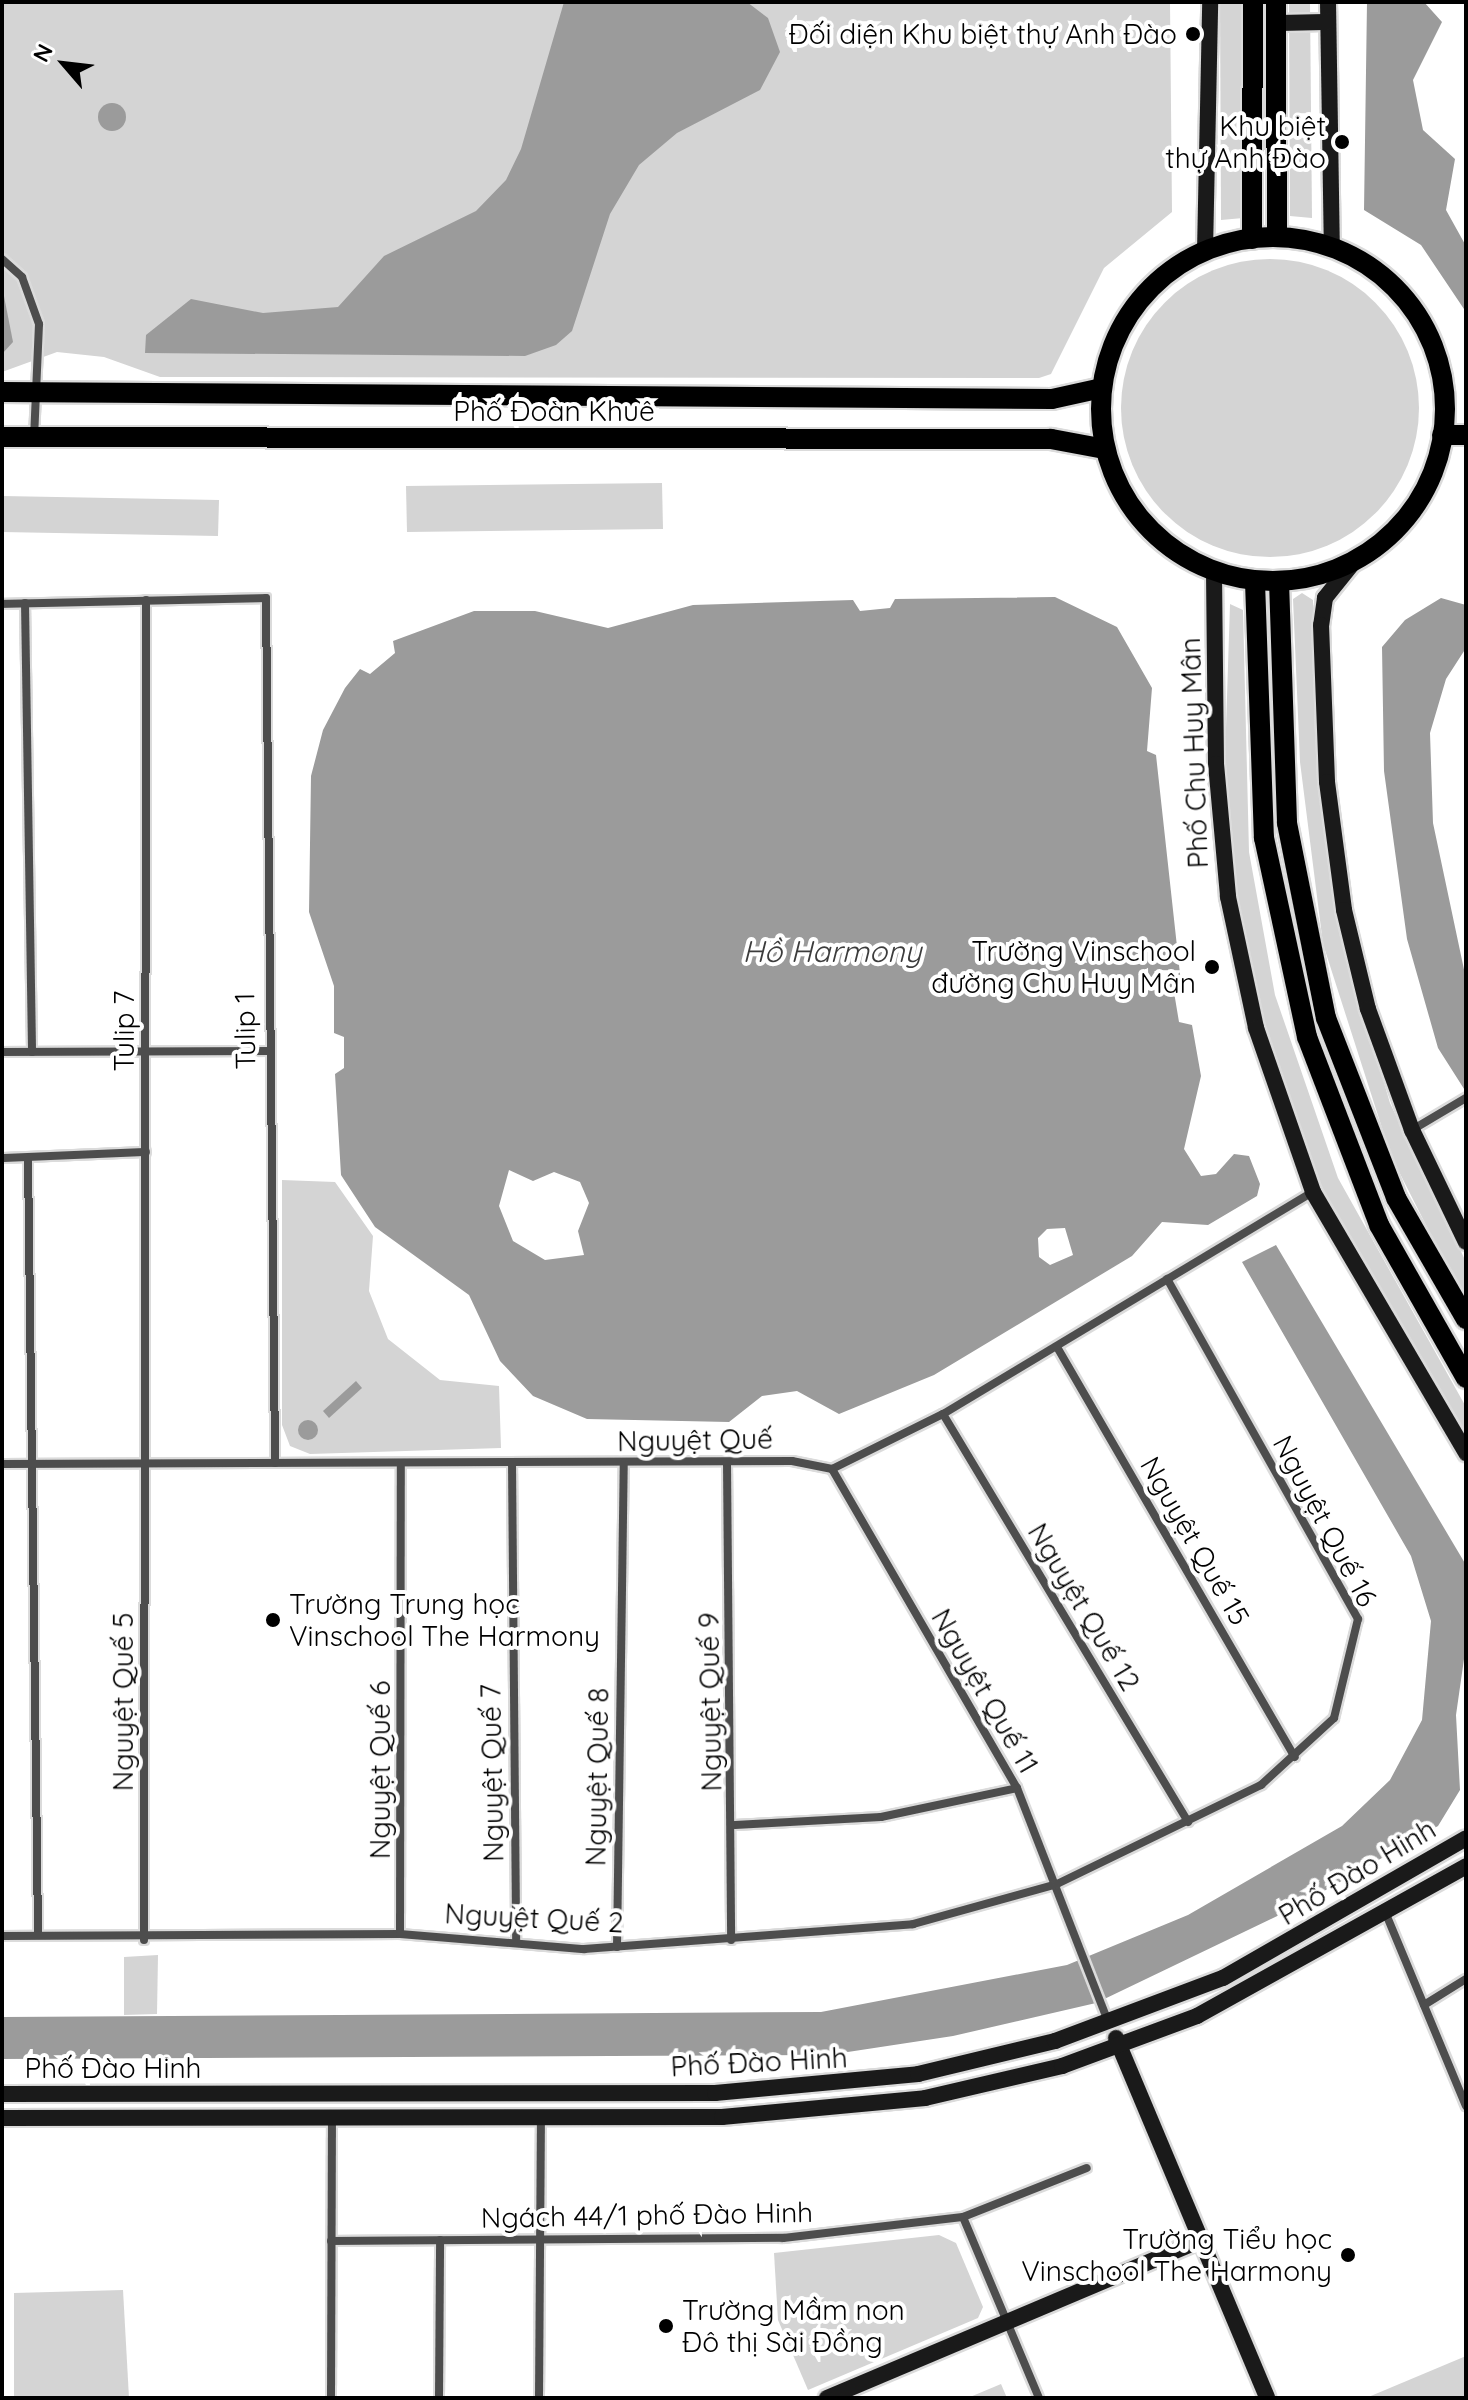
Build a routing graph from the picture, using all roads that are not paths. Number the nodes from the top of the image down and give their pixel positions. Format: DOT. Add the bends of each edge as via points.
graph roads {
  1 [pos="1210,2"];
  2 [pos="1253,2"];
  3 [pos="1328,2"];
  4 [pos="1276,12"];
  5 [pos="1328,22"];
  6 [pos="1277,237"];
  7 [pos="1252,239"];
  8 [pos="1332,247"];
  9 [pos="1205,251"];
  10 [pos="2,259"];
  11 [pos="1102,388"];
  12 [pos="2,392"];
  13 [pos="38,392"];
  14 [pos="1445,395"];
  15 [pos="1466,395"];
  16 [pos="1442,435"];
  17 [pos="1466,435"];
  18 [pos="2,437"];
  19 [pos="34,438"];
  20 [pos="1105,449"];
  21 [pos="1353,563"];
  22 [pos="1214,572"];
  23 [pos="1279,581"];
  24 [pos="1255,582"];
  25 [pos="146,600"];
  26 [pos="25,603"];
  27 [pos="2,604"];
  28 [pos="146,1051"];
  29 [pos="267,1051"];
  30 [pos="2,1052"];
  31 [pos="32,1052"];
  32 [pos="1466,1098"];
  33 [pos="1412,1130"];
  34 [pos="146,1152"];
  35 [pos="2,1158"];
  36 [pos="28,1158"];
  37 [pos="1313,1192"];
  38 [pos="1466,1242"];
  39 [pos="1167,1279"];
  40 [pos="1466,1319"];
  41 [pos="1057,1347"];
  42 [pos="1466,1378"];
  43 [pos="943,1414"];
  44 [pos="1466,1453"];
  45 [pos="29,1463"];
  46 [pos="146,1463"];
  47 [pos="275,1463"];
  48 [pos="401,1463"];
  49 [pos="512,1463"];
  50 [pos="624,1463"];
  51 [pos="727,1463"];
  52 [pos="2,1464"];
  53 [pos="832,1469"];
  54 [pos="1295,1757"];
  55 [pos="1017,1788"];
  56 [pos="1188,1822"];
  57 [pos="735,1825"];
  58 [pos="1466,1838"];
  59 [pos="1466,1866"];
  60 [pos="1057,1884"];
  61 [pos="1386,1914"];
  62 [pos="400,1934"];
  63 [pos="38,1935"];
  64 [pos="2,1936"];
  65 [pos="516,1939"];
  66 [pos="144,1940"];
  67 [pos="731,1940"];
  68 [pos="617,1947"];
  69 [pos="1466,1979"];
  70 [pos="1424,2005"];
  71 [pos="1106,2016"];
  72 [pos="1120,2046"];
  73 [pos="2,2094"];
  74 [pos="1466,2106"];
  75 [pos="541,2117"];
  76 [pos="2,2118"];
  77 [pos="332,2118"];
  78 [pos="1087,2168"];
  79 [pos="963,2217"];
  80 [pos="540,2239"];
  81 [pos="440,2240"];
  82 [pos="1201,2240"];
  83 [pos="331,2241"];
  84 [pos="1007,2322"];
  85 [pos="331,2398"];
  86 [pos="439,2398"];
  87 [pos="539,2398"];
  88 [pos="827,2398"];
  89 [pos="1039,2398"];
  90 [pos="1267,2398"];
  1 -- 9 [label="street"];
  2 -- 7 [label="main road"];
  3 -- 5 [label="street"];
  4 -- 5 [label="street"];
  4 -- 6 [label="main road"];
  5 -- 8 [label="street"];
  6 -- 7 [label="main road"];
  6 -- 8 [label="main road"];
  7 -- 9 [label="main road"];
  8 -- 14 [label="main road" via="1381,274 1410,305 1432,341"];
  9 -- 11 [label="main road" via="1135,306"];
  10 -- 13 [label="street" via="22,277 39,324"];
  11 -- 13 [label="main road, Phố Đoàn Khuê" via="1052,399"];
  11 -- 20 [label="main road"];
  12 -- 13 [label="main road, Phố Đoàn Khuê"];
  13 -- 19 [label="street"];
  14 -- 15 [label="main road"];
  14 -- 16 [label="main road"];
  16 -- 17 [label="main road"];
  16 -- 21 [label="main road" via="1417,505"];
  18 -- 19 [label="main road, Phố Đoàn Khuê"];
  19 -- 20 [label="main road, Phố Đoàn Khuê" via="1051,439"];
  20 -- 22 [label="main road" via="1143,525"];
  21 -- 23 [label="main road"];
  21 -- 33 [label="street" via="1325,598 1321,625 1327,782 1344,910 1368,1009"];
  22 -- 24 [label="main road"];
  22 -- 37 [label="street, Phố Chu Huy Mân" via="1216,764 1228,897 1256,1028"];
  23 -- 24 [label="main road"];
  23 -- 40 [label="main road" via="1287,823 1326,1018 1396,1198"];
  24 -- 42 [label="main road" via="1264,838 1307,1037 1379,1225"];
  25 -- 26 [label="street"];
  25 -- 28 [label="street, Tulip 7"];
  25 -- 29 [label="street, Tulip 1" via="266,598"];
  26 -- 27 [label="street"];
  26 -- 31 [label="street"];
  28 -- 29 [label="street"];
  28 -- 31 [label="street"];
  28 -- 34 [label="street, Tulip 7"];
  29 -- 47 [label="street, Tulip 1"];
  30 -- 31 [label="street"];
  32 -- 33 [label="street"];
  33 -- 38 [label="street"];
  34 -- 36 [label="street"];
  34 -- 46 [label="street, Tulip 7"];
  35 -- 36 [label="street"];
  36 -- 45 [label="street"];
  37 -- 39 [label="street, Nguyệt Quế"];
  37 -- 44 [label="street, Phố Chu Huy Mân"];
  39 -- 41 [label="street, Nguyệt Quế"];
  39 -- 54 [label="street, Nguyệt Quế 16" via="1358,1619 1334,1718"];
  41 -- 43 [label="street, Nguyệt Quế"];
  41 -- 54 [label="street, Nguyệt Quế 15"];
  43 -- 53 [label="street, Nguyệt Quế"];
  43 -- 56 [label="street, Nguyệt Quế 12"];
  45 -- 46 [label="street, Nguyệt Quế"];
  45 -- 52 [label="street, Nguyệt Quế"];
  45 -- 63 [label="street"];
  46 -- 47 [label="street, Nguyệt Quế"];
  46 -- 66 [label="street, Nguyệt Quế 5"];
  47 -- 48 [label="street, Nguyệt Quế"];
  48 -- 49 [label="street, Nguyệt Quế"];
  48 -- 62 [label="street, Nguyệt Quế 6"];
  49 -- 50 [label="street, Nguyệt Quế"];
  49 -- 65 [label="street, Nguyệt Quế 7"];
  50 -- 51 [label="street, Nguyệt Quế"];
  50 -- 68 [label="street, Nguyệt Quế 8"];
  51 -- 53 [label="street, Nguyệt Quế"];
  51 -- 57 [label="street, Nguyệt Quế 9"];
  53 -- 55 [label="street, Nguyệt Quế 11"];
  54 -- 56 [label="street, Nguyệt Quế 16" via="1261,1785"];
  55 -- 57 [label="street" via="881,1817"];
  55 -- 60 [label="street, Nguyệt Quế 11"];
  56 -- 60 [label="street, Nguyệt Quế 16"];
  57 -- 67 [label="street, Nguyệt Quế 9"];
  58 -- 71 [label="street, Phố Đào Hinh" via="1254,1963"];
  59 -- 61 [label="street, Phố Đào Hinh"];
  60 -- 67 [label="street, Nguyệt Quế 2" via="913,1924"];
  60 -- 71 [label="street, Nguyệt Quế 11"];
  61 -- 70 [label="street"];
  61 -- 72 [label="street, Phố Đào Hinh" via="1252,1991"];
  62 -- 65 [label="street, Nguyệt Quế 2"];
  62 -- 66 [label="street, Nguyệt Quế 2"];
  63 -- 64 [label="street, Nguyệt Quế 2"];
  63 -- 66 [label="street, Nguyệt Quế 2"];
  65 -- 68 [label="street, Nguyệt Quế 2"];
  67 -- 68 [label="street, Nguyệt Quế 2"];
  69 -- 70 [label="street"];
  70 -- 74 [label="street"];
  71 -- 72 [label="street"];
  71 -- 73 [label="street, Phố Đào Hinh" via="952,2068 786,2090"];
  72 -- 75 [label="street, Phố Đào Hinh" via="994,2084 897,2103 758,2116"];
  72 -- 82 [label="street"];
  75 -- 77 [label="street, Phố Đào Hinh"];
  75 -- 80 [label="street"];
  76 -- 77 [label="street, Phố Đào Hinh"];
  77 -- 83 [label="street"];
  78 -- 79 [label="street, Ngách 44/1 phố Đào Hinh"];
  79 -- 80 [label="street, Ngách 44/1 phố Đào Hinh" via="795,2238"];
  79 -- 84 [label="street"];
  80 -- 81 [label="street, Ngách 44/1 phố Đào Hinh"];
  80 -- 87 [label="street"];
  81 -- 83 [label="street, Ngách 44/1 phố Đào Hinh"];
  81 -- 86 [label="street"];
  82 -- 84 [label="street"];
  82 -- 90 [label="street"];
  83 -- 85 [label="street"];
  84 -- 88 [label="street"];
  84 -- 89 [label="street"];
}
